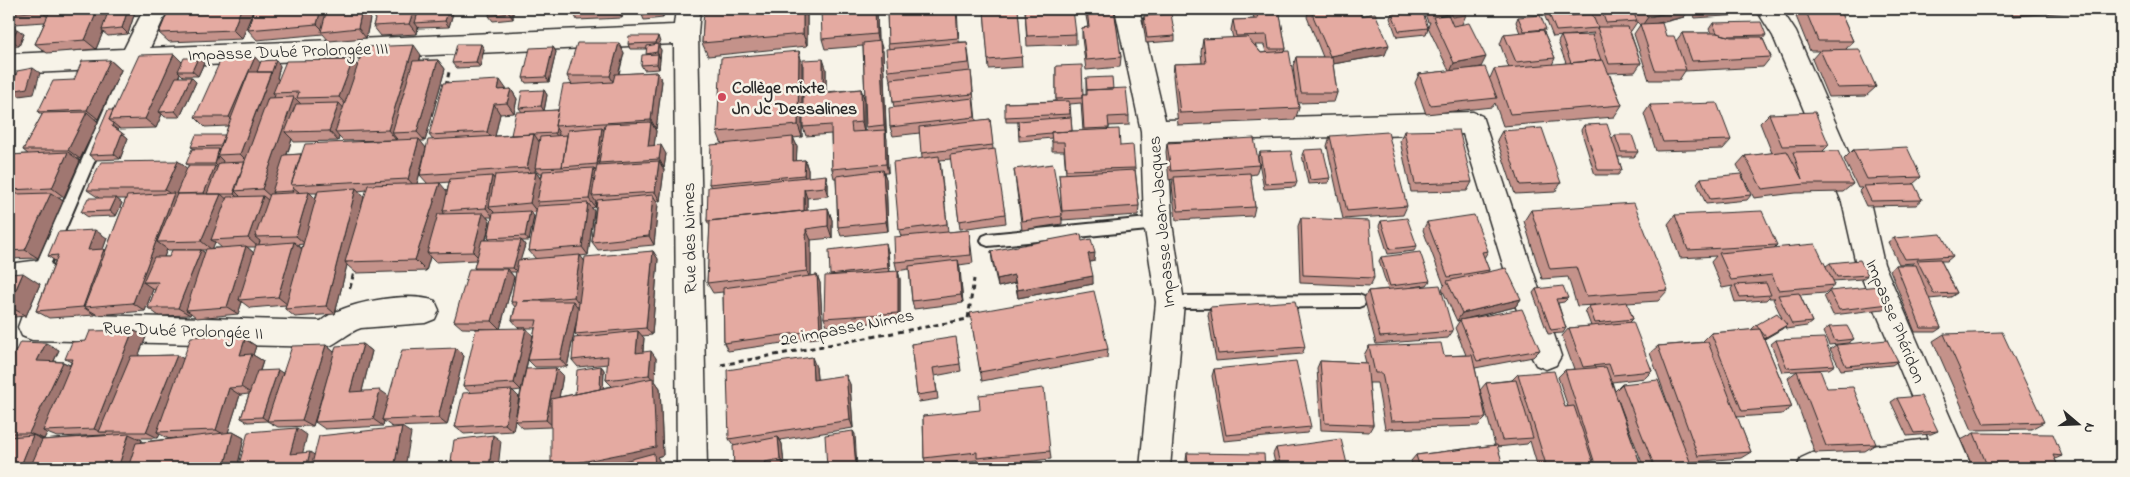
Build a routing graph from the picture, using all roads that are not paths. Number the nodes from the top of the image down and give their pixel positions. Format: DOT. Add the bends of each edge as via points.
graph roads {
  1 [pos="156,9"];
  2 [pos="1127,9"];
  3 [pos="1768,9"];
  4 [pos="687,21"];
  5 [pos="133,57"];
  6 [pos="9,64"];
  7 [pos="1154,131"];
  8 [pos="1158,222"];
  9 [pos="988,240"];
  10 [pos="40,272"];
  11 [pos="9,276"];
  12 [pos="1358,301"];
  13 [pos="1170,302"];
  14 [pos="425,310"];
  15 [pos="1546,356"];
  16 [pos="1953,460"];
  17 [pos="692,468"];
  18 [pos="1155,468"];
  19 [pos="1812,468"];
  1 -- 5 [label="street"];
  2 -- 7 [label="street, Impasse Jean-Jacques"];
  3 -- 16 [label="street, Impasse Phéridon" via="1784,32 1856,202 1870,264"];
  4 -- 5 [label="street, Impasse Dubé Prolongée III" via="456,45"];
  4 -- 17 [label="street, Rue des Nimes"];
  5 -- 6 [label="street, Impasse Dubé Prolongée III"];
  5 -- 10 [label="lane"];
  7 -- 8 [label="street, Impasse Jean-Jacques"];
  7 -- 15 [label="street" via="1473,123"];
  8 -- 9 [label="lane"];
  8 -- 13 [label="street, Impasse Jean-Jacques"];
  10 -- 11 [label="street"];
  10 -- 14 [label="street, Rue Dubé Prolongée II" via="50,277 32,327 327,334 342,322 361,316"];
  12 -- 13 [label="lane"];
  13 -- 18 [label="street, Impasse Jean-Jacques"];
  16 -- 19 [label="street"];
}
